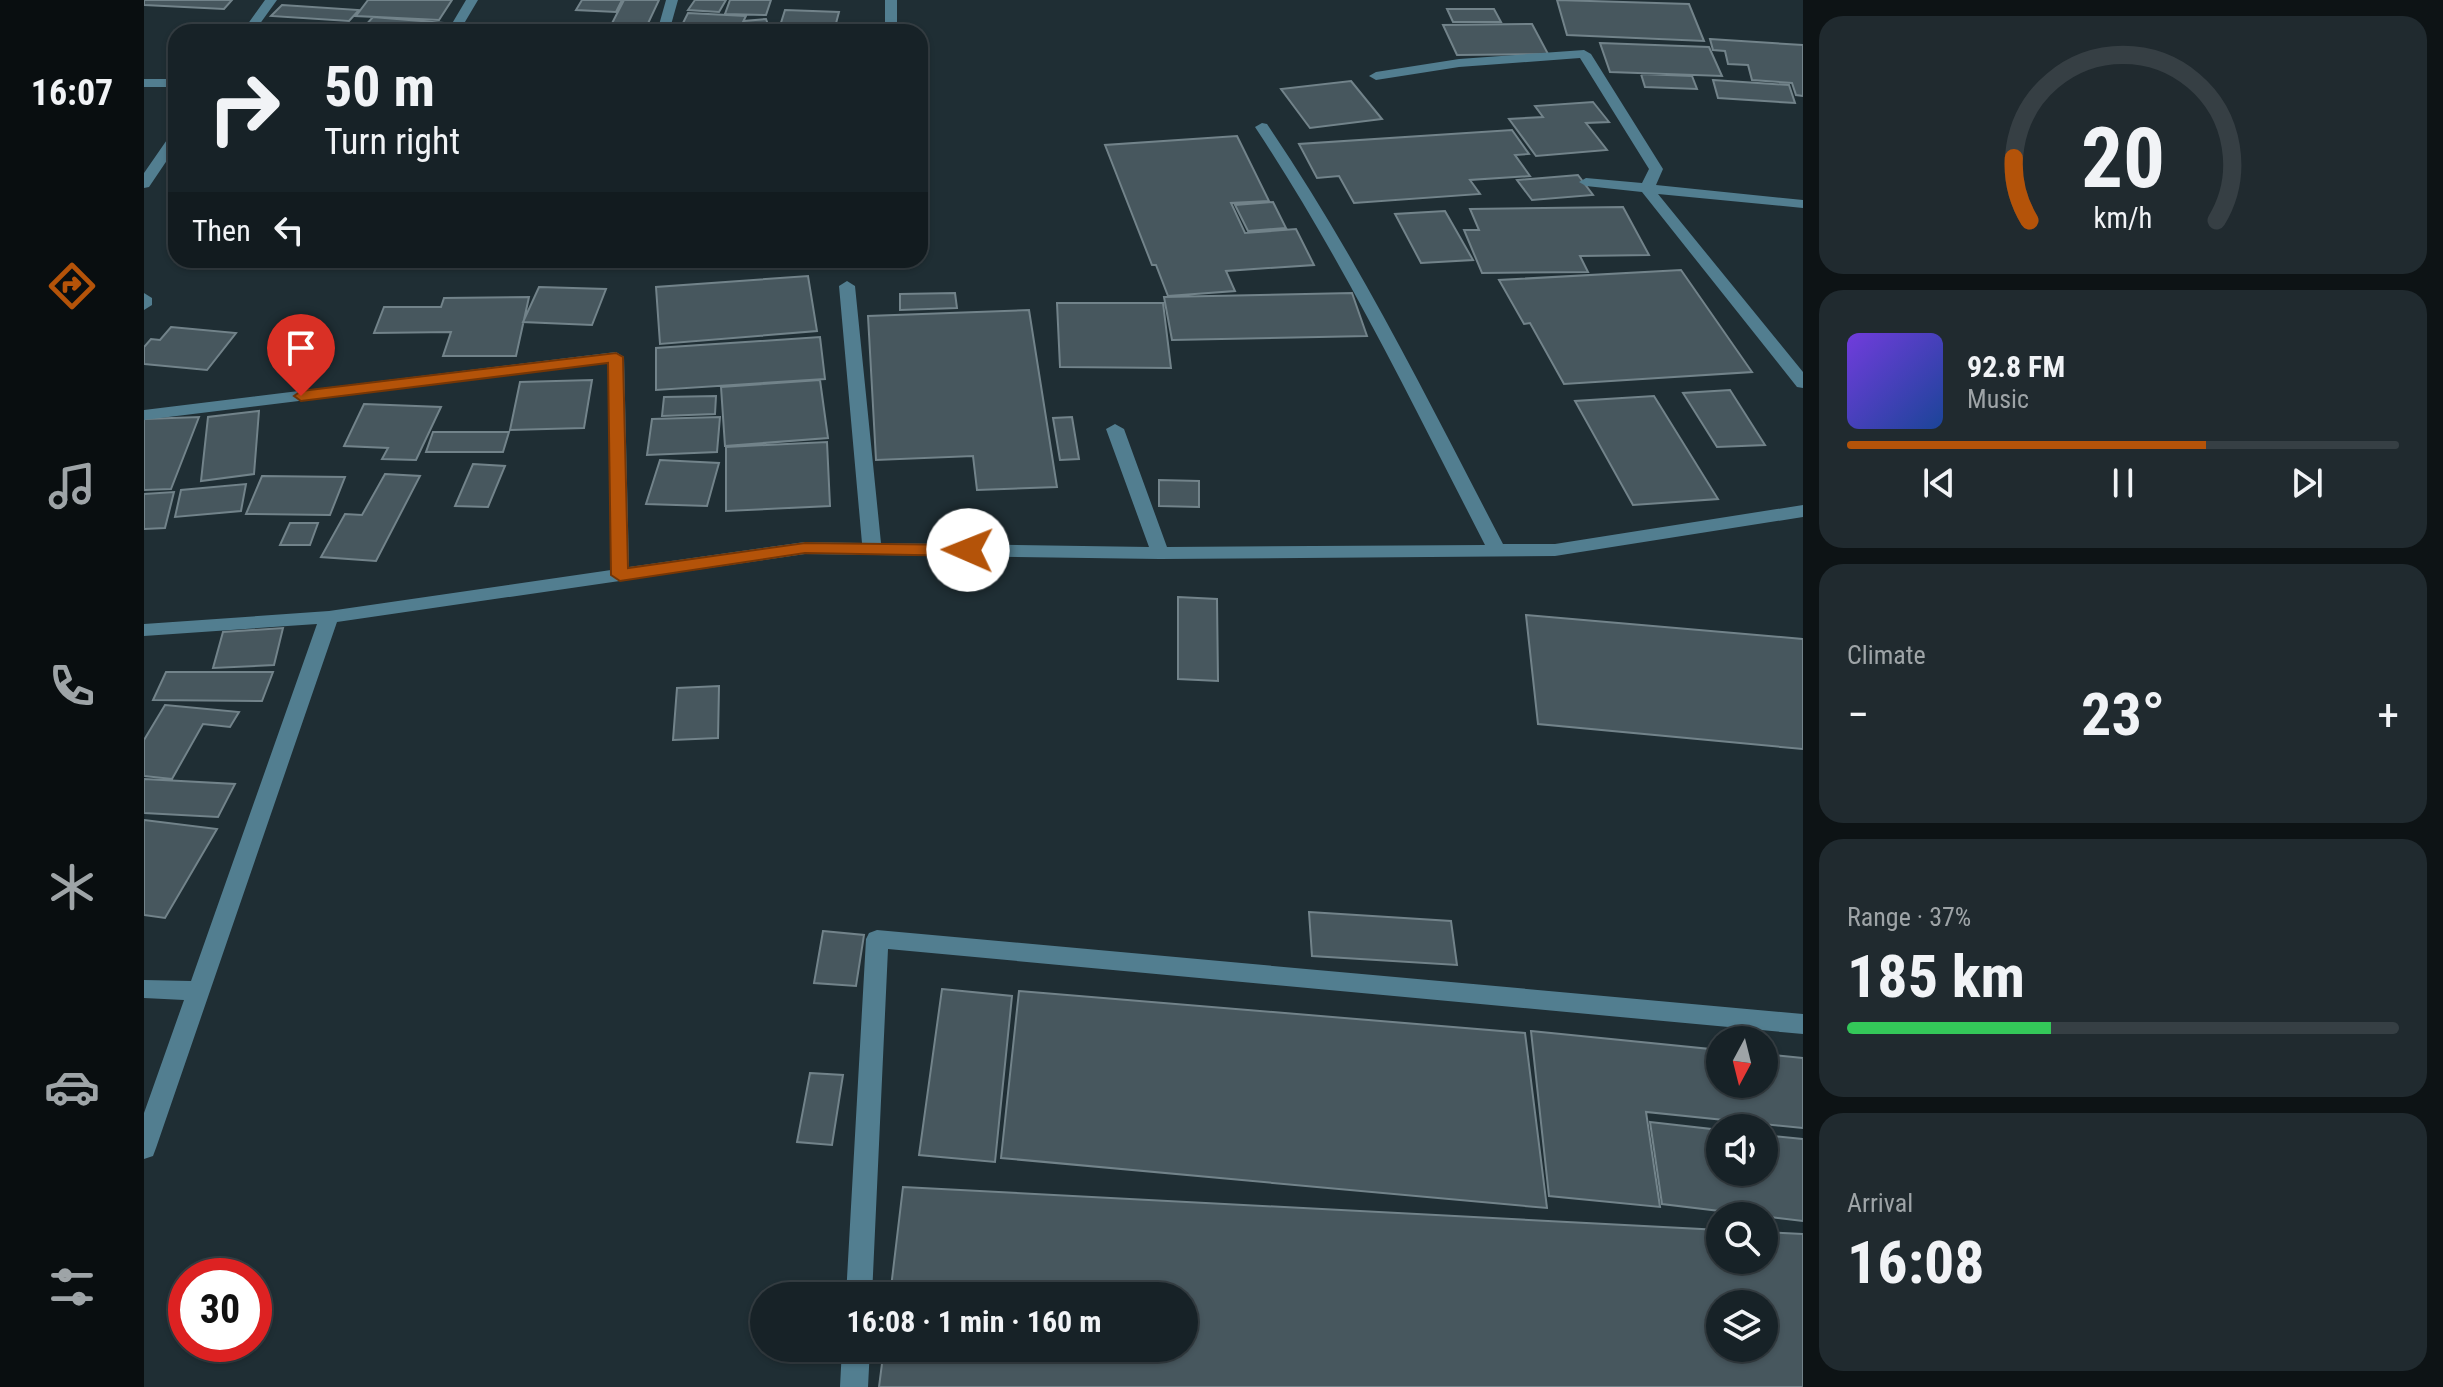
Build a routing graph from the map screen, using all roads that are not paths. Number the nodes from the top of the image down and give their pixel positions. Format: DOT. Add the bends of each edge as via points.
graph roads {
  1 [pos="271,0"];
  2 [pos="472,0"];
  3 [pos="672,0"];
  4 [pos="891,0"];
  5 [pos="254,24"];
  6 [pos="458,24"];
  7 [pos="665,24"];
  8 [pos="891,24"];
  9 [pos="1591,38"];
  10 [pos="1584,54"];
  11 [pos="1376,76"];
  12 [pos="144,83"];
  13 [pos="168,83"];
  14 [pos="1262,127"];
  15 [pos="168,149"];
  16 [pos="1586,182"];
  17 [pos="144,184"];
  18 [pos="1647,189"];
  19 [pos="1803,204"];
  20 [pos="847,286"];
  21 [pos="144,298"];
  22 [pos="144,305"];
  23 [pos="1803,383"];
  24 [pos="144,415"];
  25 [pos="1115,429"];
  26 [pos="1803,511"];
  27 [pos="872,549"];
  28 [pos="1497,550"];
  29 [pos="1160,553"];
  30 [pos="620,575"];
  31 [pos="329,617"];
  32 [pos="144,630"];
  33 [pos="144,989"];
  34 [pos="199,991"];
  35 [pos="1803,1024"];
  36 [pos="144,1148"];
  37 [pos="860,1282"];
  38 [pos="855,1362"];
  39 [pos="854,1387"];
  1 -- 5 [label="street"];
  2 -- 6 [label="street"];
  3 -- 7 [label="street"];
  4 -- 8 [label="street"];
  9 -- 10 [label="street"];
  10 -- 11 [label="street" via="1459,63"];
  10 -- 18 [label="street" via="1656,169"];
  12 -- 13 [label="street"];
  14 -- 28 [label="street" via="1359,283"];
  15 -- 17 [label="street"];
  16 -- 18 [label="street"];
  18 -- 19 [label="street"];
  18 -- 23 [label="street"];
  20 -- 27 [label="street"];
  21 -- 22 [label="street"];
  24 -- 30 [label="street" via="616,357"];
  25 -- 29 [label="street"];
  26 -- 28 [label="street" via="1555,550"];
  27 -- 29 [label="street"];
  27 -- 30 [label="street" via="805,548"];
  28 -- 29 [label="street"];
  30 -- 31 [label="street"];
  31 -- 32 [label="street"];
  31 -- 34 [label="street"];
  33 -- 34 [label="street"];
  34 -- 36 [label="street"];
  35 -- 37 [label="street" via="877,939"];
  38 -- 39 [label="street"];
}
